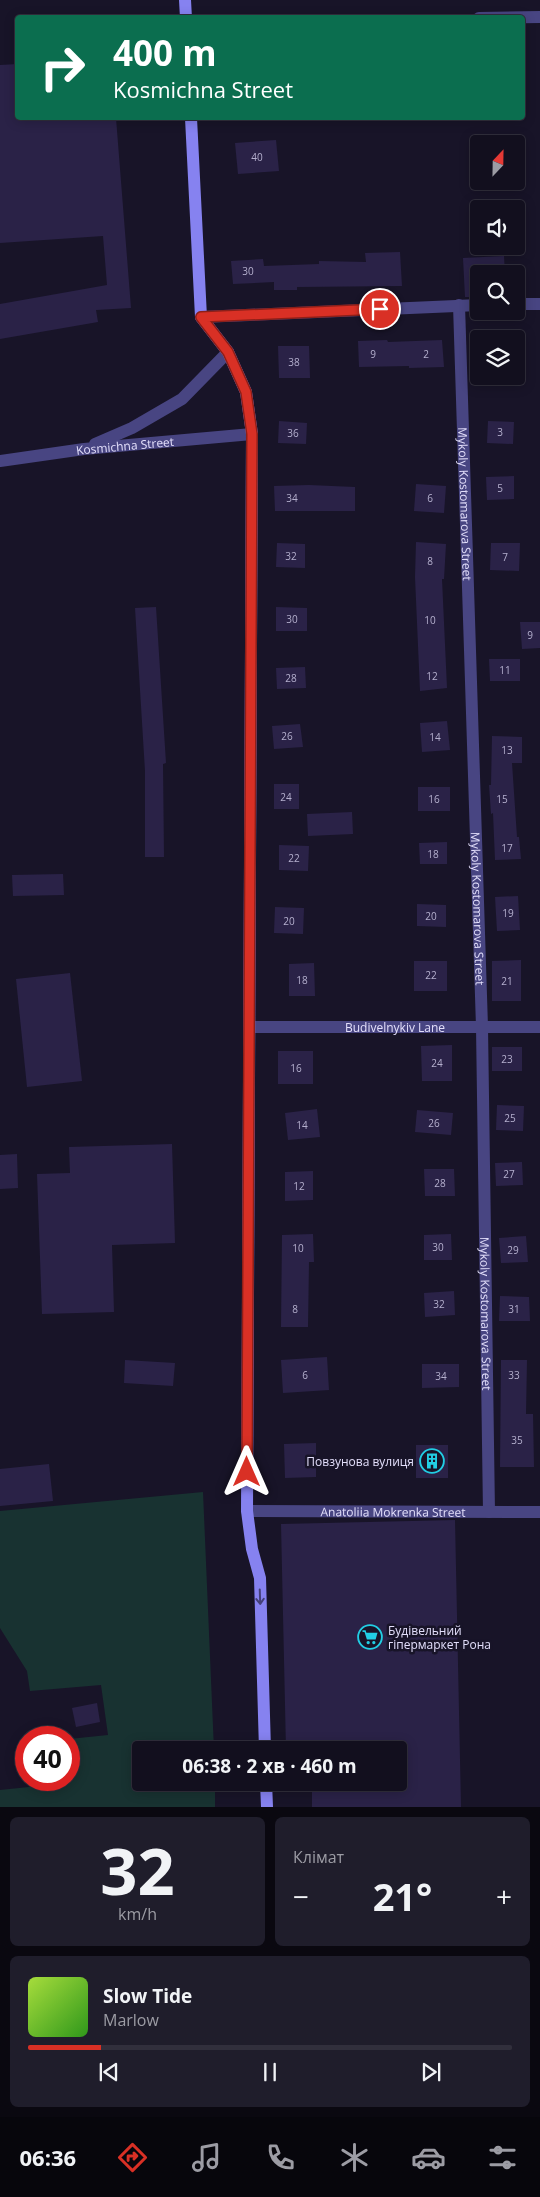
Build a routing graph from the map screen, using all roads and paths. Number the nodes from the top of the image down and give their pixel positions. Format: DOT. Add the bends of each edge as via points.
graph roads {
  1 [pos="185,0"];
  2 [pos="186,15"];
  3 [pos="525,17"];
  4 [pos="540,17"];
  5 [pos="191,120"];
  6 [pos="525,304"];
  7 [pos="540,304"];
  8 [pos="459,305"];
  9 [pos="470,305"];
  10 [pos="201,317"];
  11 [pos="228,352"];
  12 [pos="252,434"];
  13 [pos="84,449"];
  14 [pos="0,461"];
  15 [pos="250,1027"];
  16 [pos="482,1027"];
  17 [pos="540,1027"];
  18 [pos="247,1511"];
  19 [pos="489,1512"];
  20 [pos="540,1512"];
  21 [pos="265,1741"];
  22 [pos="266,1791"];
  23 [pos="267,1807"];
  1 -- 2 [label="street"];
  3 -- 4 [label="street"];
  5 -- 10 [label="street"];
  6 -- 7 [label="street"];
  8 -- 9 [label="street"];
  8 -- 10 [label="street"];
  8 -- 16 [label="street, Mykoly Kostomarova Street"];
  10 -- 11 [label="street"];
  11 -- 12 [label="street" via="246,392"];
  11 -- 13 [label="street" via="182,400 132,428"];
  12 -- 13 [label="street, Kosmichna Street"];
  12 -- 15 [label="street"];
  13 -- 14 [label="street, Kosmichna Street"];
  15 -- 16 [label="street, Budivelnykiv Lane"];
  15 -- 18 [label="street"];
  16 -- 17 [label="street, Budivelnykiv Lane"];
  16 -- 19 [label="street, Mykoly Kostomarova Street"];
  18 -- 19 [label="street, Anatoliia Mokrenka Street"];
  18 -- 21 [label="street, one-way" via="260,1578"];
  19 -- 20 [label="street, Anatoliia Mokrenka Street"];
  22 -- 23 [label="street"];
}
